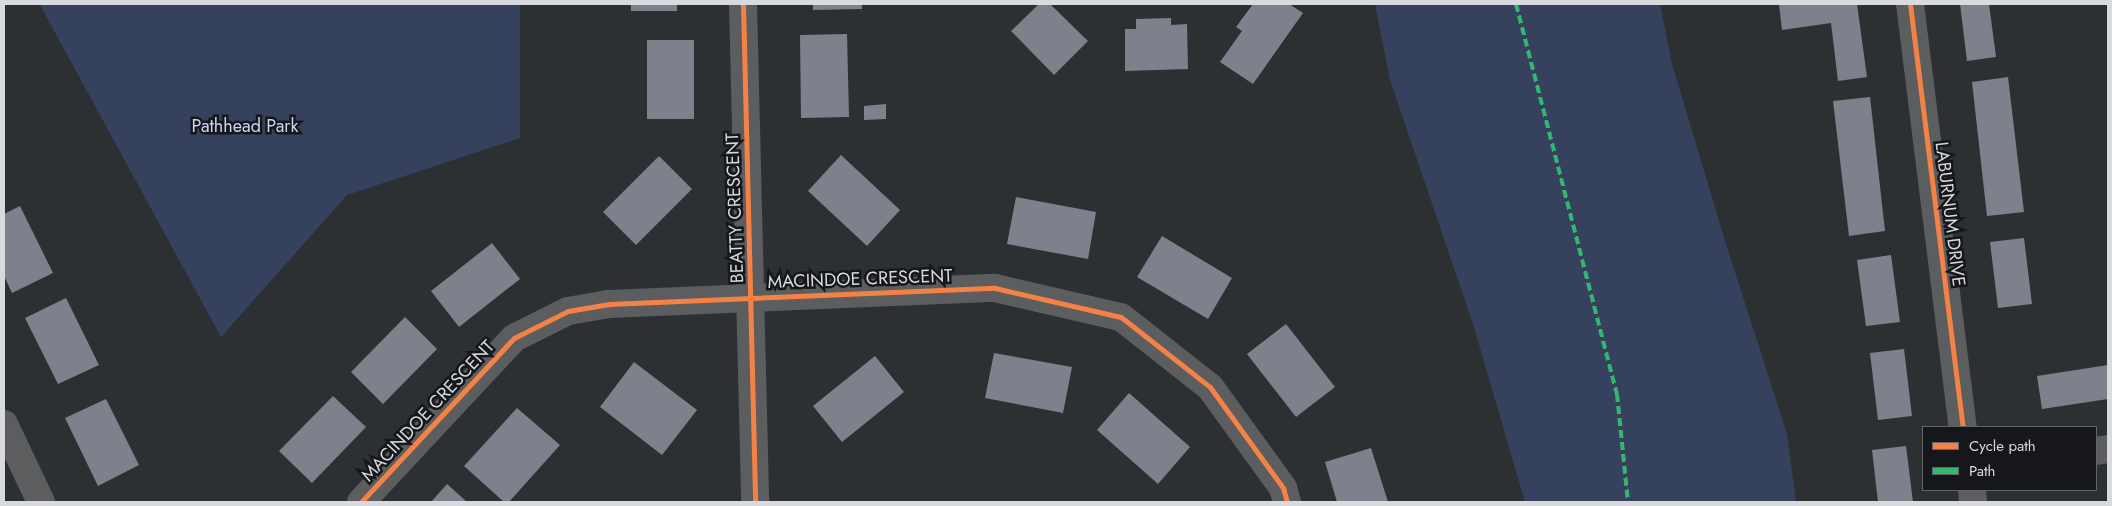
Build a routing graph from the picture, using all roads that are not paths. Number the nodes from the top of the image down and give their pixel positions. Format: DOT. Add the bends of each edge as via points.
graph roads {
  1 [pos="743,4"];
  2 [pos="1910,4"];
  3 [pos="751,298"];
  4 [pos="4,424"];
  5 [pos="1964,426"];
  6 [pos="41,502"];
  7 [pos="361,502"];
  8 [pos="755,502"];
  9 [pos="1287,502"];
  1 -- 3 [label="street, BEATTY CRESCENT"];
  2 -- 5 [label="street, LABURNUM DRIVE"];
  3 -- 7 [label="street, MACINDOE CRESCENT" via="609,304 568,311 514,338"];
  3 -- 8 [label="street, BEATTY CRESCENT"];
  3 -- 9 [label="street, MACINDOE CRESCENT" via="995,288 1121,317 1210,386 1283,488"];
  4 -- 6 [label="street"];
}
